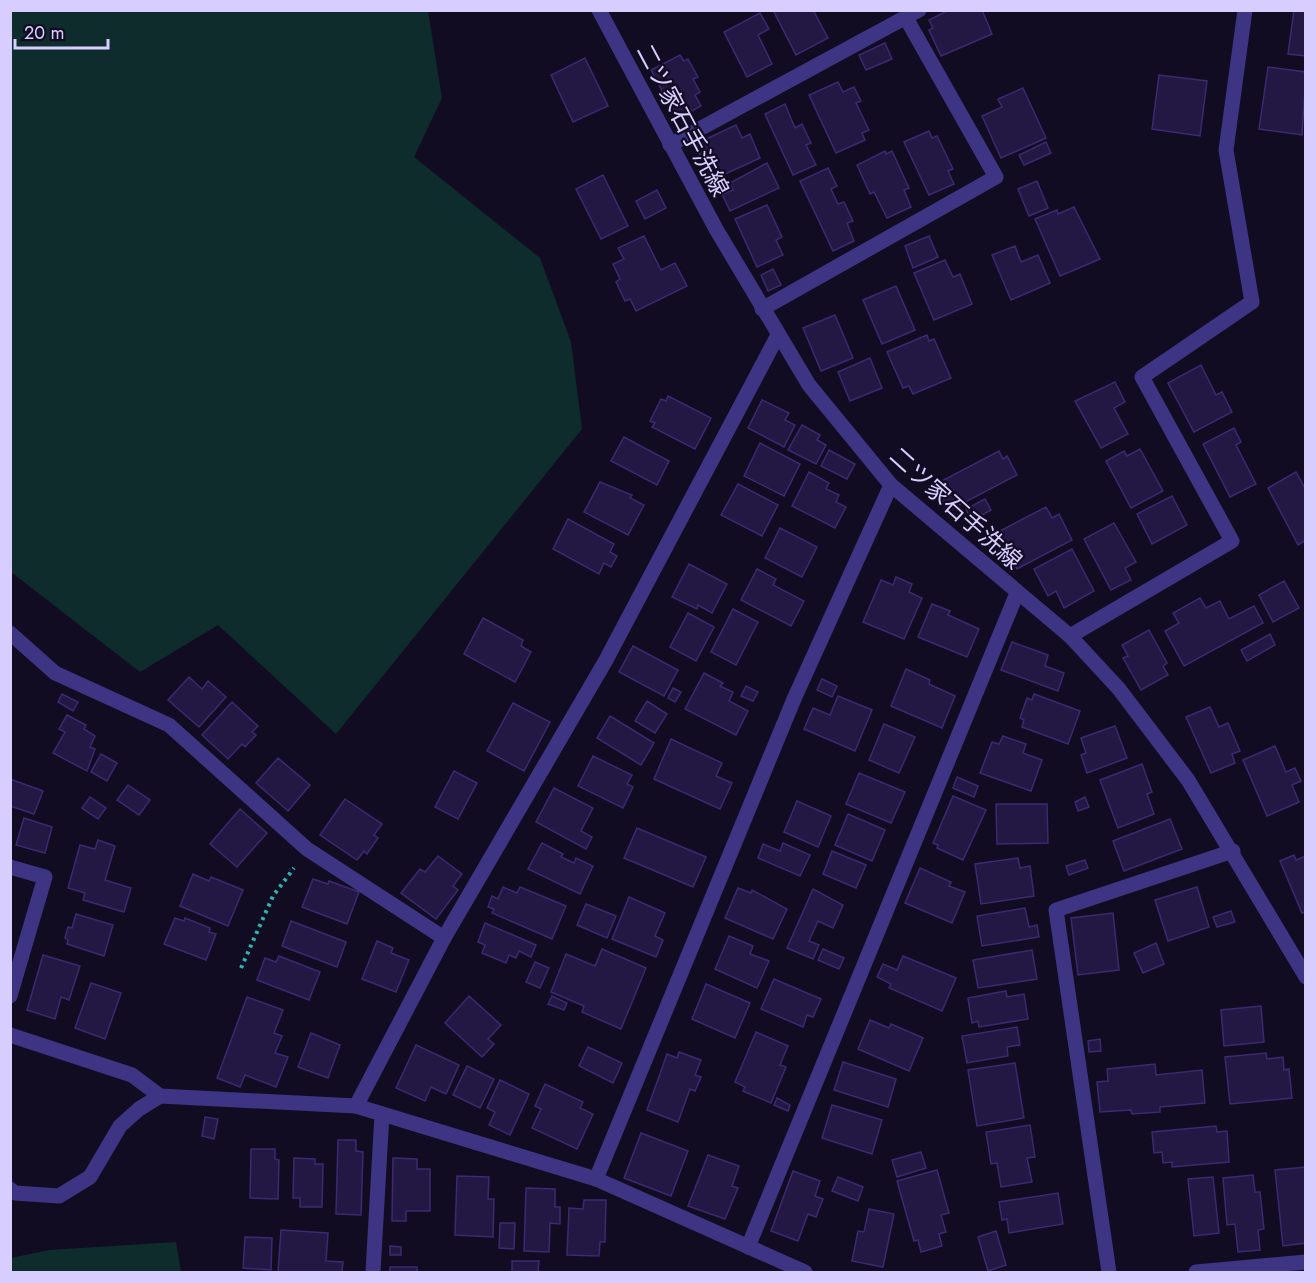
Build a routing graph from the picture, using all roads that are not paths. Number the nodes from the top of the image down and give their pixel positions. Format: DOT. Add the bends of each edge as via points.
graph roads {
  1 [pos="599,10"];
  2 [pos="1245,10"];
  3 [pos="913,14"];
  4 [pos="670,145"];
  5 [pos="762,309"];
  6 [pos="778,335"];
  7 [pos="891,485"];
  8 [pos="1017,593"];
  9 [pos="10,633"];
  10 [pos="1070,636"];
  11 [pos="1233,851"];
  12 [pos="10,867"];
  13 [pos="444,938"];
  14 [pos="1305,977"];
  15 [pos="10,996"];
  16 [pos="10,1035"];
  17 [pos="160,1096"];
  18 [pos="356,1106"];
  19 [pos="382,1114"];
  20 [pos="596,1179"];
  21 [pos="10,1189"];
  22 [pos="748,1247"];
  23 [pos="1305,1262"];
  24 [pos="373,1272"];
  25 [pos="805,1272"];
  26 [pos="1109,1272"];
  27 [pos="1196,1272"];
  1 -- 4 [label="street, 二ツ家石手洗線"];
  2 -- 10 [label="street" via="1226,150 1252,302 1142,377 1232,541"];
  3 -- 4 [label="street"];
  3 -- 5 [label="street" via="996,177"];
  4 -- 5 [label="street, 二ツ家石手洗線"];
  5 -- 6 [label="street, 二ツ家石手洗線"];
  6 -- 7 [label="street, 二ツ家石手洗線" via="810,385"];
  6 -- 13 [label="street" via="606,660"];
  7 -- 8 [label="street, 二ツ家石手洗線"];
  7 -- 20 [label="street" via="794,699"];
  8 -- 10 [label="street, 二ツ家石手洗線"];
  8 -- 22 [label="street"];
  9 -- 13 [label="street" via="55,673 169,725 307,849"];
  10 -- 11 [label="street, 二ツ家石手洗線" via="1119,689 1188,780"];
  11 -- 14 [label="street, 二ツ家石手洗線"];
  11 -- 26 [label="street" via="1056,910"];
  12 -- 15 [label="street" via="45,877"];
  13 -- 18 [label="street"];
  16 -- 17 [label="street" via="132,1075"];
  17 -- 18 [label="street"];
  17 -- 21 [label="street" via="120,1126 90,1177 59,1196 15,1193"];
  18 -- 19 [label="street"];
  19 -- 20 [label="street"];
  19 -- 24 [label="street"];
  20 -- 22 [label="street"];
  22 -- 25 [label="street"];
  23 -- 27 [label="street"];
}
